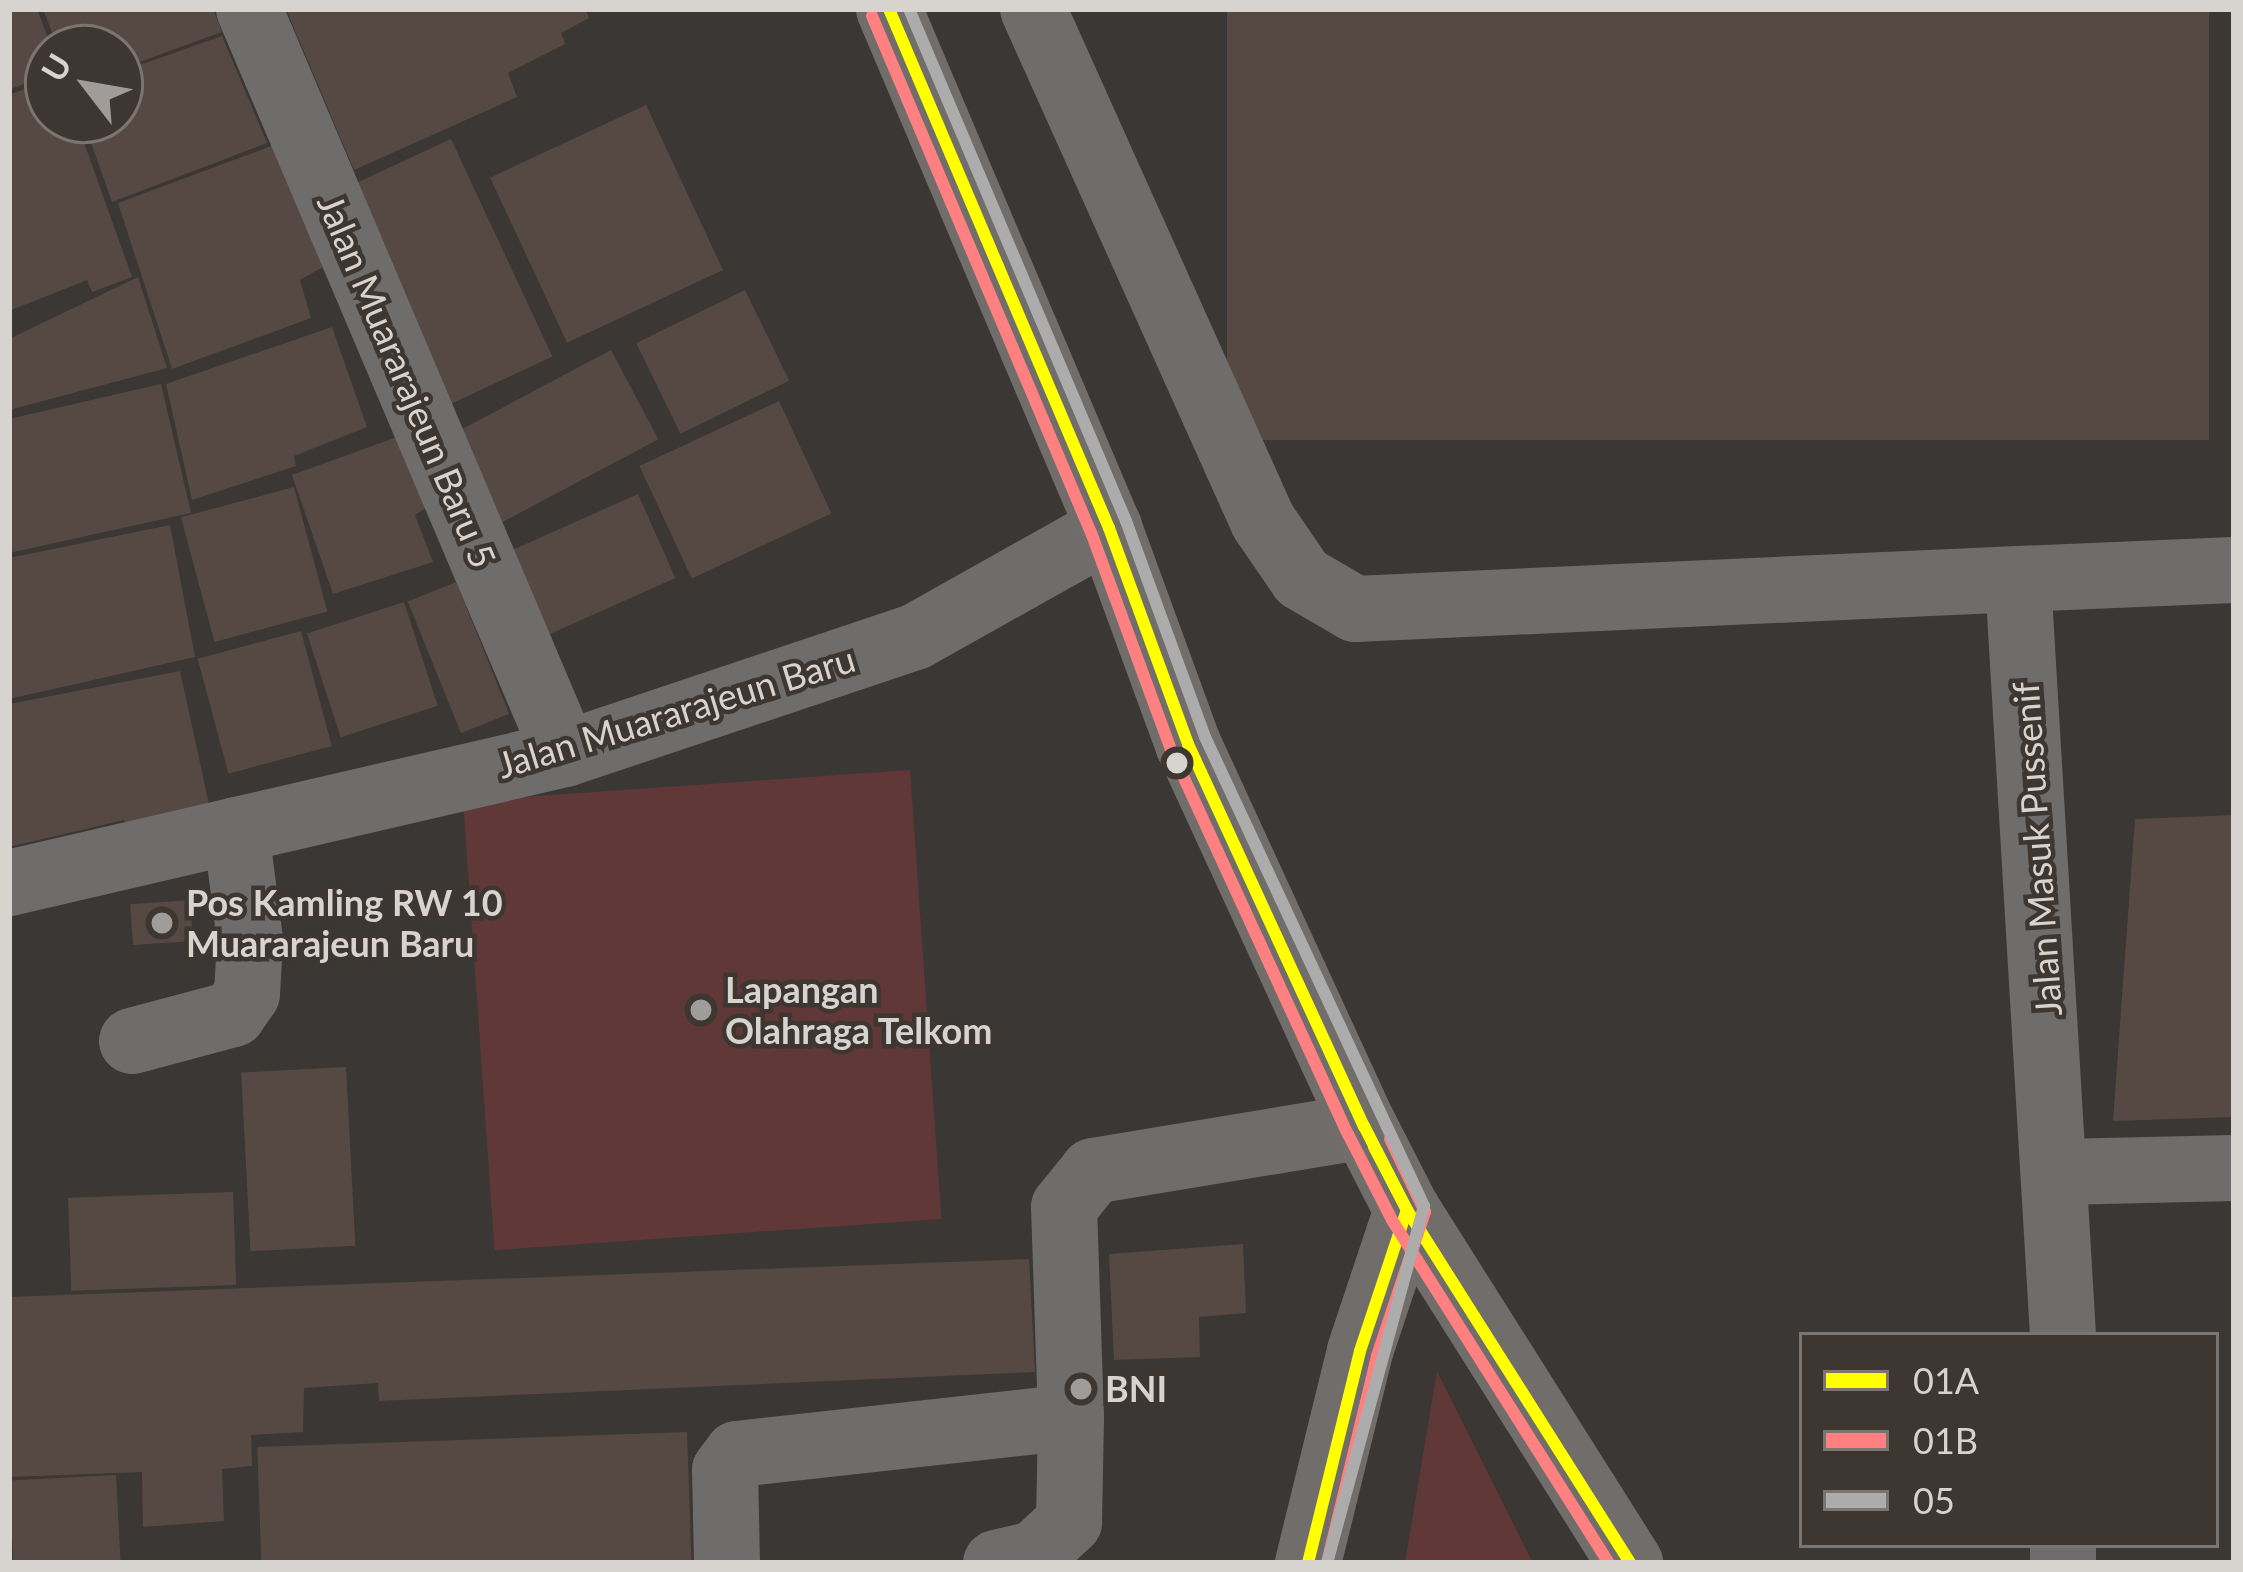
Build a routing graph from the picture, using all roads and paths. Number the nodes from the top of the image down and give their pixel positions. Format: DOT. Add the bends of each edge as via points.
graph roads {
  1 [pos="249,9"];
  2 [pos="889,9"];
  3 [pos="1033,9"];
  4 [pos="1109,528"];
  5 [pos="2234,570"];
  6 [pos="2018,579"];
  7 [pos="565,754"];
  8 [pos="236,830"];
  9 [pos="9,883"];
  10 [pos="132,1041"];
  11 [pos="1364,1126"];
  12 [pos="2234,1168"];
  13 [pos="2060,1172"];
  14 [pos="1407,1210"];
  15 [pos="2063,1332"];
  16 [pos="1071,1418"];
  17 [pos="727,1563"];
  18 [pos="996,1563"];
  19 [pos="1308,1563"];
  20 [pos="1630,1563"];
  1 -- 7 [label="street, Jalan Muararajeun Baru 5"];
  2 -- 4 [label="main road"];
  3 -- 6 [label="street" via="1263,521 1302,578 1355,609"];
  4 -- 7 [label="street, Jalan Muararajeun Baru" via="915,637"];
  4 -- 11 [label="main road" via="1189,744"];
  5 -- 6 [label="street"];
  6 -- 13 [label="street, Jalan Masuk Pussenif"];
  7 -- 8 [label="street, Jalan Muararajeun Baru"];
  8 -- 9 [label="street, Jalan Muararajeun Baru"];
  8 -- 10 [label="street" via="250,940 247,994 233,1014"];
  11 -- 14 [label="main road"];
  11 -- 16 [label="street" via="1107,1166 1076,1184 1064,1207"];
  12 -- 13 [label="street"];
  13 -- 15 [label="street, Jalan Masuk Pussenif"];
  14 -- 19 [label="main road" via="1360,1351"];
  14 -- 20 [label="main road"];
  16 -- 17 [label="street" via="737,1454 725,1471"];
  16 -- 18 [label="street" via="1069,1522 1035,1554"];
}
